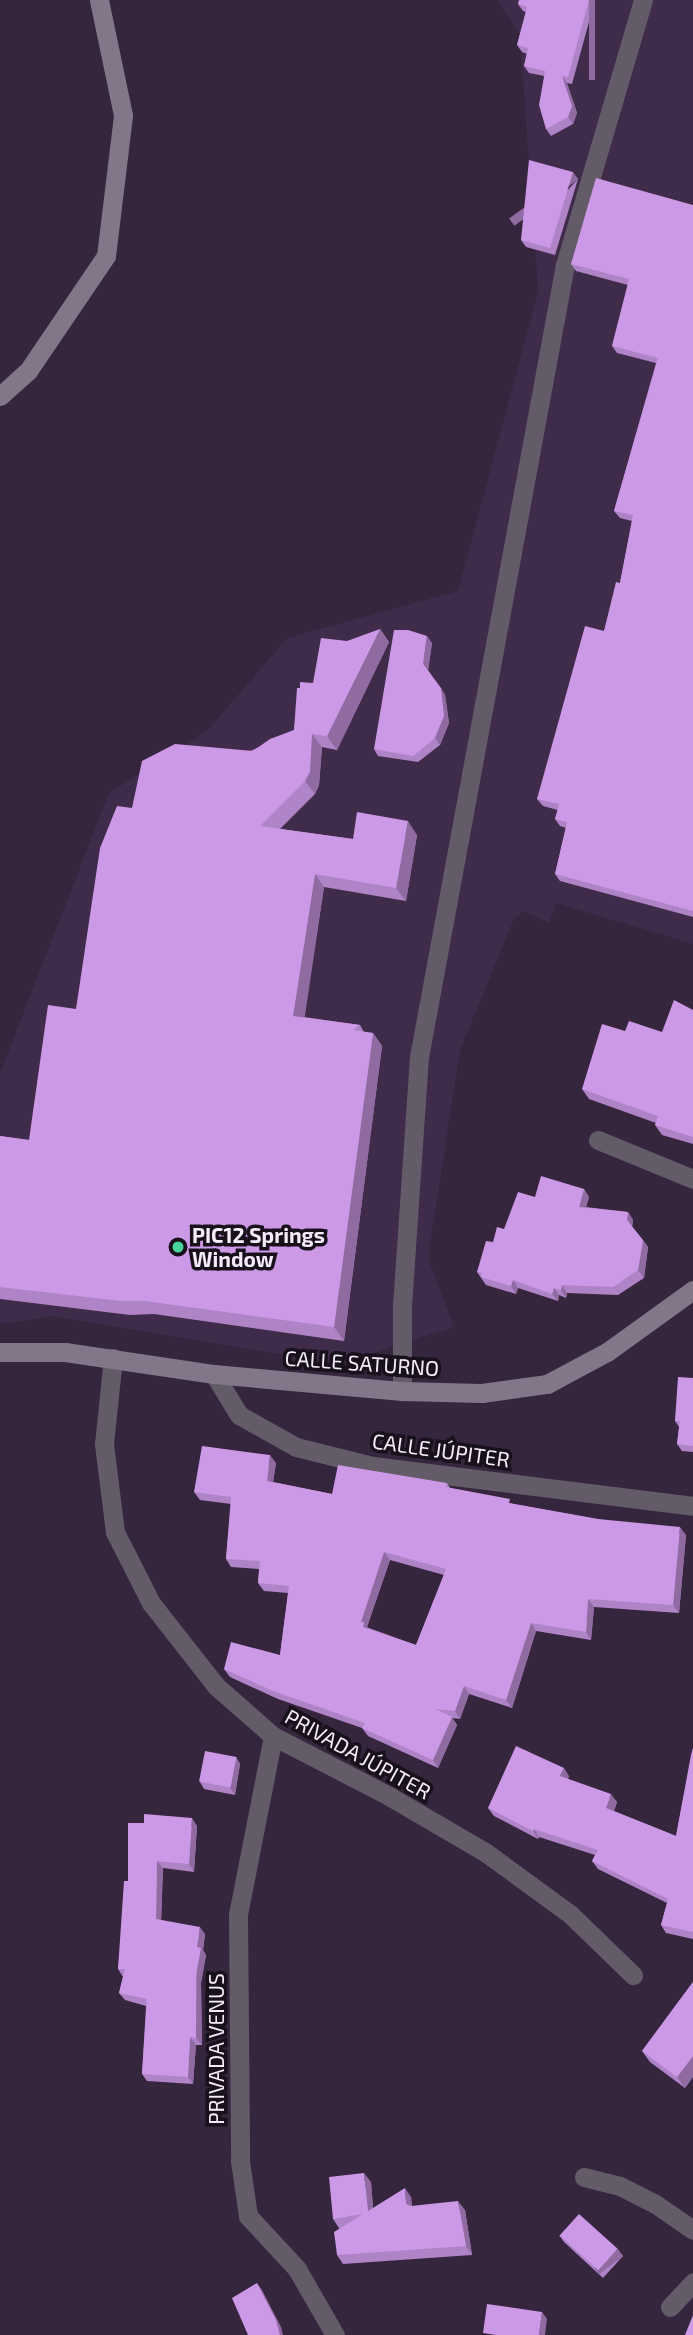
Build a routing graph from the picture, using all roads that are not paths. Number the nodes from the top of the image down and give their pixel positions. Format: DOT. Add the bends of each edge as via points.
graph roads {
  1 [pos="99,0"];
  2 [pos="643,0"];
  3 [pos="0,396"];
  4 [pos="598,1140"];
  5 [pos="693,1179"];
  6 [pos="693,1290"];
  7 [pos="0,1352"];
  8 [pos="113,1358"];
  9 [pos="214,1374"];
  10 [pos="402,1391"];
  11 [pos="693,1506"];
  12 [pos="273,1736"];
  13 [pos="633,1975"];
  14 [pos="584,2177"];
  15 [pos="693,2230"];
  16 [pos="693,2282"];
  17 [pos="670,2307"];
  18 [pos="335,2335"];
  1 -- 3 [label="main road" via="123,115 106,256 28,371"];
  2 -- 10 [label="street" via="565,265 419,1057 402,1306"];
  4 -- 5 [label="street"];
  6 -- 10 [label="main road, CALLE SATURNO" via="607,1352 547,1384 482,1393"];
  7 -- 8 [label="main road, CALLE SATURNO"];
  8 -- 9 [label="main road, CALLE SATURNO"];
  8 -- 12 [label="street, PRIVADA JÚPITER" via="104,1444 115,1532 151,1603 184,1646 216,1686"];
  9 -- 10 [label="main road, CALLE SATURNO"];
  9 -- 11 [label="street, CALLE JÚPITER" via="239,1415 296,1447 373,1466"];
  12 -- 13 [label="street, PRIVADA JÚPITER" via="485,1852 570,1914"];
  12 -- 18 [label="street, PRIVADA VENUS" via="238,1915 240,2161 248,2216 297,2269"];
  14 -- 15 [label="street" via="621,2186"];
  16 -- 17 [label="street"];
}
